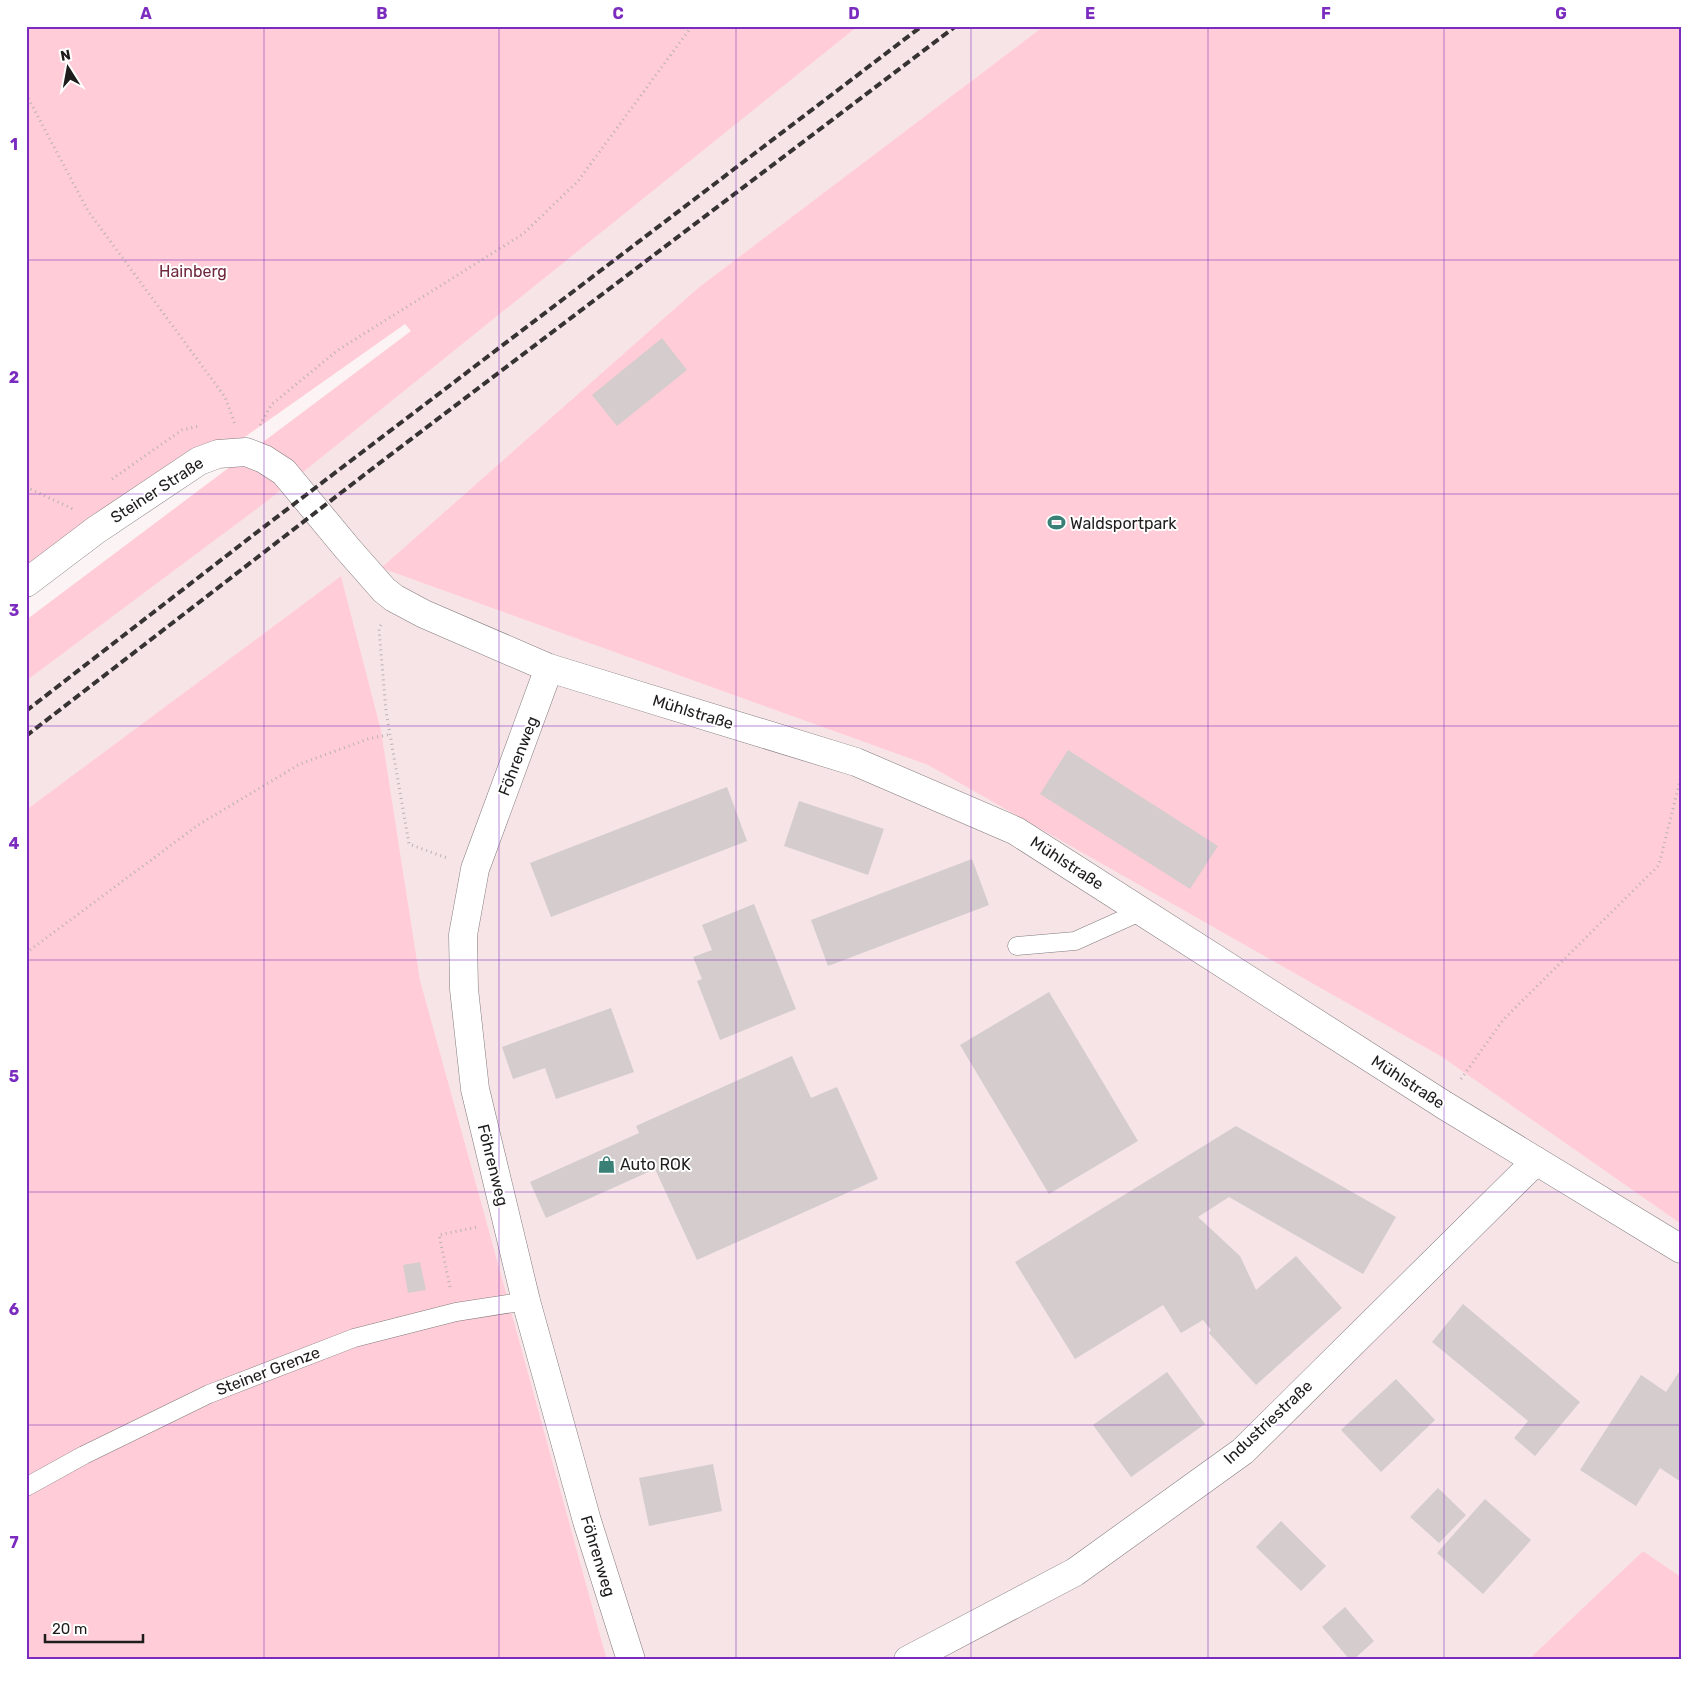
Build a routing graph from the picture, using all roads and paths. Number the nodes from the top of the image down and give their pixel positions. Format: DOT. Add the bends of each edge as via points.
graph roads {
  1 [pos="692,26"];
  2 [pos="26,94"];
  3 [pos="246,452"];
  4 [pos="26,487"];
  5 [pos="96,530"];
  6 [pos="26,584"];
  7 [pos="394,598"];
  8 [pos="549,668"];
  9 [pos="390,734"];
  10 [pos="1681,776"];
  11 [pos="475,869"];
  12 [pos="1142,912"];
  13 [pos="1017,946"];
  14 [pos="26,954"];
  15 [pos="1444,1105"];
  16 [pos="1536,1161"];
  17 [pos="507,1220"];
  18 [pos="1681,1249"];
  19 [pos="526,1301"];
  20 [pos="456,1312"];
  21 [pos="26,1487"];
  22 [pos="631,1660"];
  23 [pos="908,1660"];
  1 -- 3 [label="path" via="578,181 523,234 338,350 271,404"];
  2 -- 3 [label="path" via="88,211 225,397"];
  3 -- 5 [label="street, Steiner Straße" via="218,454 199,461"];
  3 -- 7 [label="street, Steiner Straße" via="264,458 284,472 347,548"];
  4 -- 5 [label="path" via="72,508"];
  5 -- 6 [label="street, Steiner Straße"];
  7 -- 8 [label="street, Mühlstraße"];
  7 -- 9 [label="path" via="379,629"];
  8 -- 11 [label="street, Föhrenweg"];
  8 -- 12 [label="street, Mühlstraße" via="856,762 1016,831"];
  9 -- 11 [label="path" via="409,844"];
  9 -- 14 [label="path" via="368,738 300,764 198,825"];
  10 -- 15 [label="path" via="1659,865 1502,1020"];
  11 -- 17 [label="street, Föhrenweg" via="463,935 464,989 475,1089"];
  12 -- 13 [label="lane" via="1075,940"];
  12 -- 15 [label="street, Mühlstraße"];
  15 -- 16 [label="street, Mühlstraße"];
  16 -- 18 [label="street, Mühlstraße"];
  16 -- 23 [label="street, Industriestraße" via="1243,1450 1075,1572"];
  17 -- 19 [label="street, Föhrenweg"];
  17 -- 20 [label="path" via="439,1235"];
  19 -- 20 [label="lane, Steiner Grenze"];
  19 -- 22 [label="street, Föhrenweg" via="587,1521"];
  20 -- 21 [label="lane, Steiner Grenze" via="354,1338 209,1394"];
}
